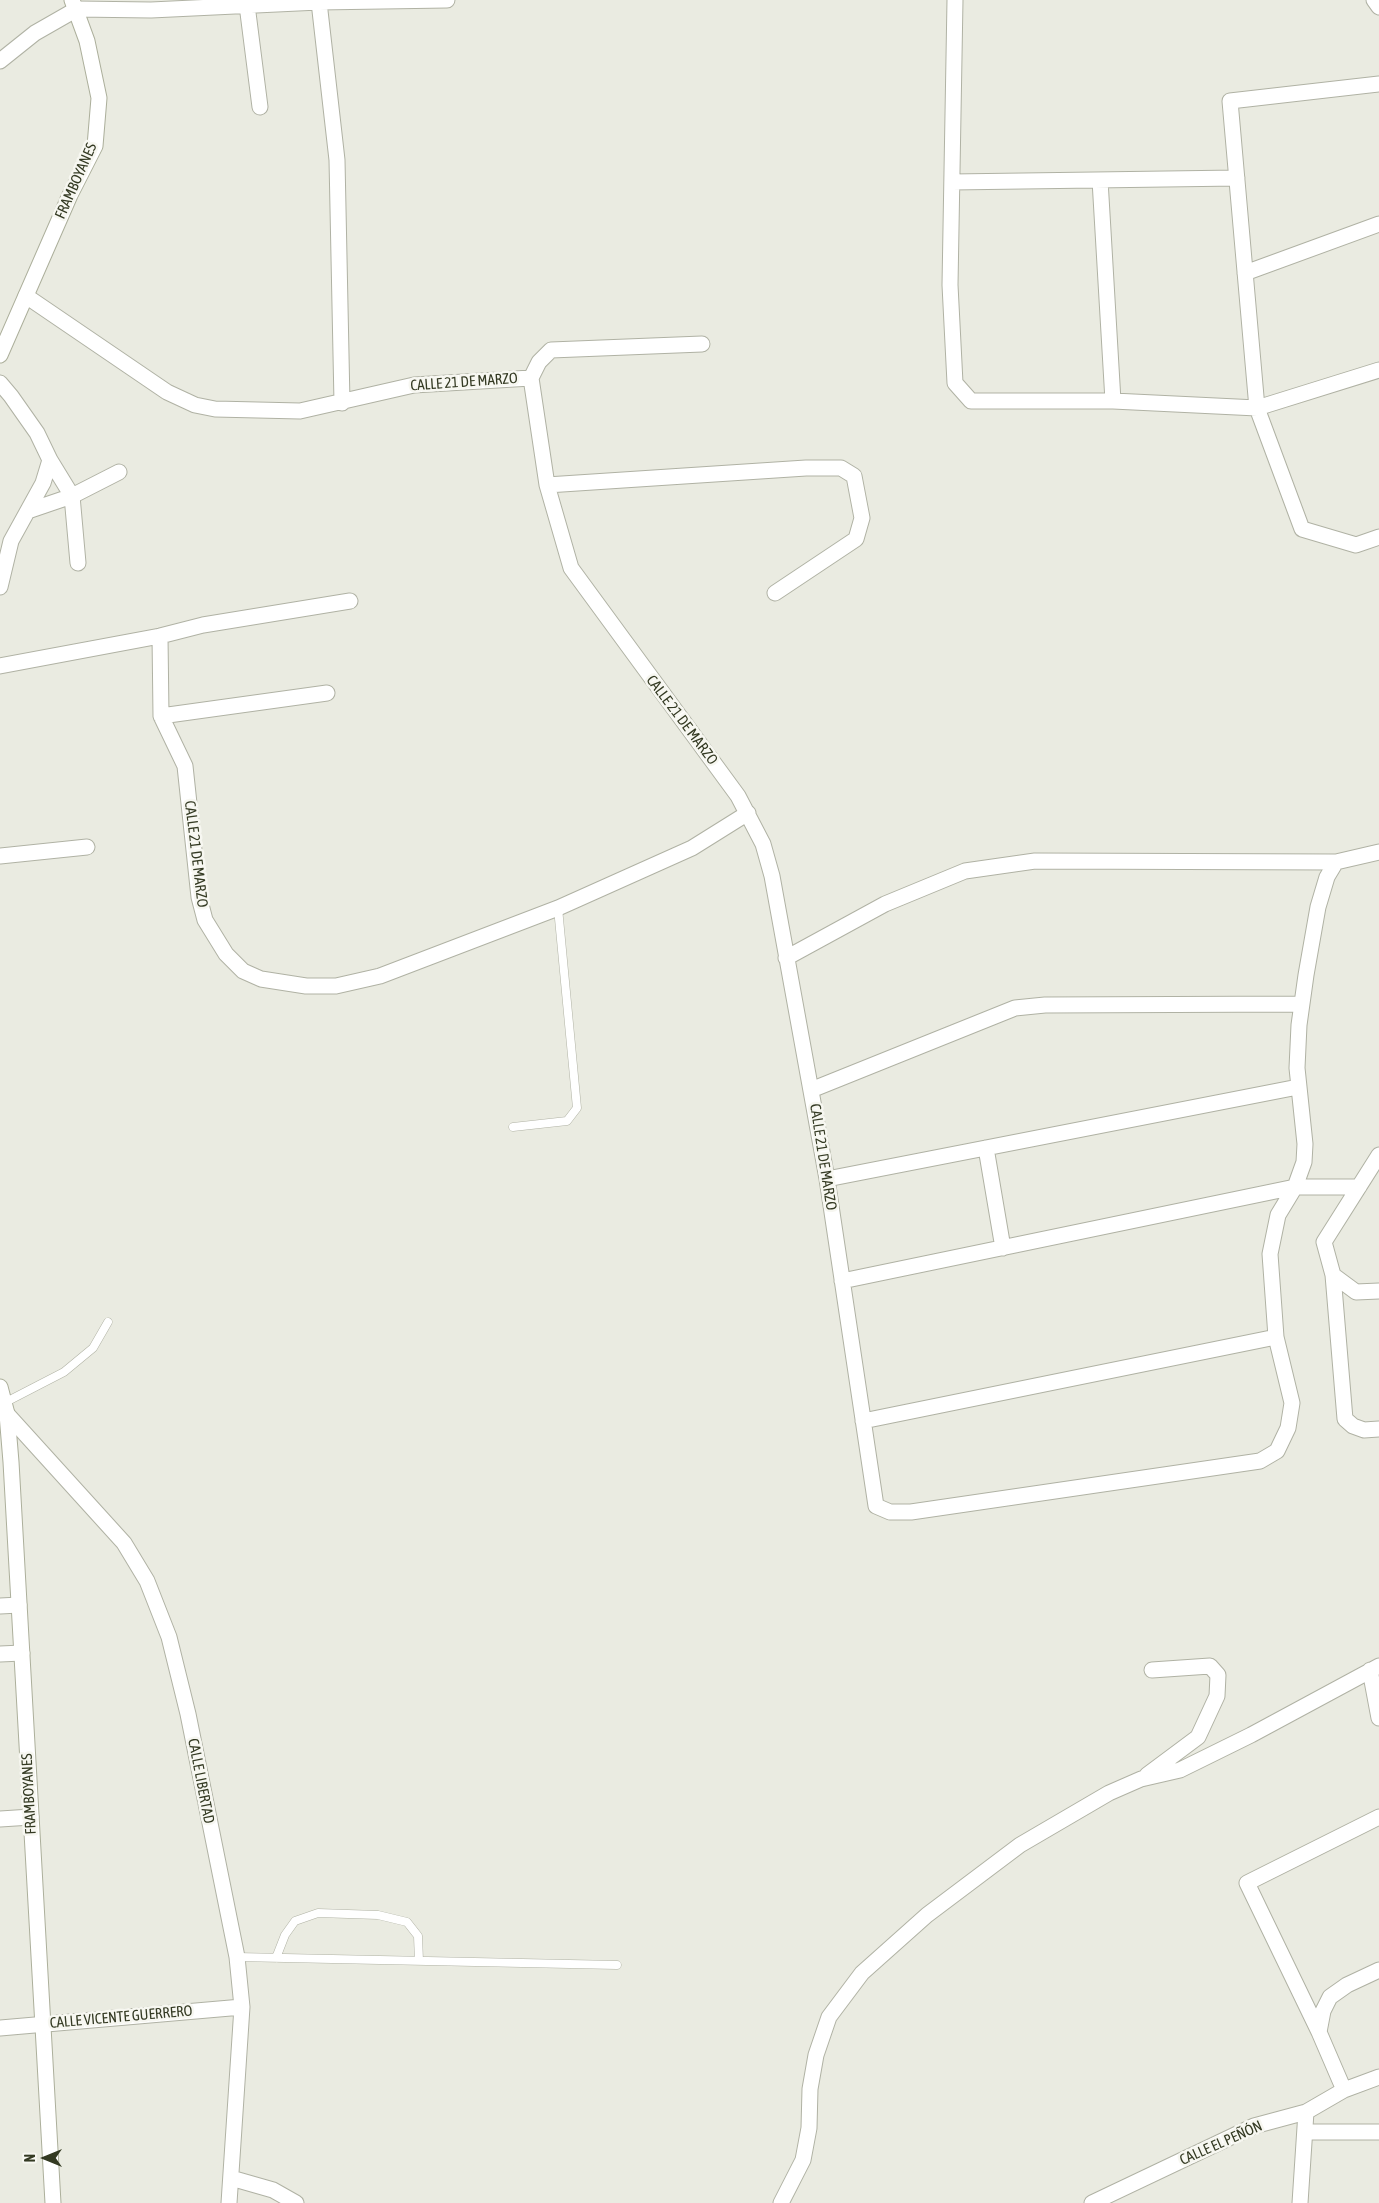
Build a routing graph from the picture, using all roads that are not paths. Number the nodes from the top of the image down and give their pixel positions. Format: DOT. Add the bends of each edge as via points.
graph roads {
  1 [pos="447,0"];
  2 [pos="956,0"];
  3 [pos="1374,0"];
  4 [pos="424,1"];
  5 [pos="290,2"];
  6 [pos="319,2"];
  7 [pos="74,5"];
  8 [pos="151,5"];
  9 [pos="247,5"];
  10 [pos="1379,7"];
  11 [pos="0,61"];
  12 [pos="1379,84"];
  13 [pos="260,107"];
  14 [pos="1236,178"];
  15 [pos="1100,180"];
  16 [pos="952,182"];
  17 [pos="1379,224"];
  18 [pos="1245,274"];
  19 [pos="26,296"];
  20 [pos="702,344"];
  21 [pos="0,355"];
  22 [pos="1379,370"];
  23 [pos="531,378"];
  24 [pos="0,383"];
  25 [pos="1113,401"];
  26 [pos="342,403"];
  27 [pos="1256,408"];
  28 [pos="50,460"];
  29 [pos="120,472"];
  30 [pos="547,485"];
  31 [pos="72,496"];
  32 [pos="28,511"];
  33 [pos="1379,537"];
  34 [pos="78,563"];
  35 [pos="0,587"];
  36 [pos="775,593"];
  37 [pos="350,601"];
  38 [pos="160,636"];
  39 [pos="0,666"];
  40 [pos="327,692"];
  41 [pos="162,716"];
  42 [pos="748,813"];
  43 [pos="87,848"];
  44 [pos="1379,852"];
  45 [pos="0,856"];
  46 [pos="1336,862"];
  47 [pos="558,908"];
  48 [pos="786,958"];
  49 [pos="1302,1004"];
  50 [pos="1298,1087"];
  51 [pos="812,1090"];
  52 [pos="513,1127"];
  53 [pos="986,1148"];
  54 [pos="1379,1155"];
  55 [pos="827,1179"];
  56 [pos="1295,1187"];
  57 [pos="1358,1187"];
  58 [pos="1002,1248"];
  59 [pos="1333,1275"];
  60 [pos="842,1280"];
  61 [pos="1379,1291"];
  62 [pos="108,1322"];
  63 [pos="1276,1337"];
  64 [pos="0,1387"];
  65 [pos="6,1408"];
  66 [pos="863,1421"];
  67 [pos="1379,1429"];
  68 [pos="19,1605"];
  69 [pos="0,1606"];
  70 [pos="22,1653"];
  71 [pos="0,1654"];
  72 [pos="1375,1668"];
  73 [pos="1152,1670"];
  74 [pos="1379,1718"];
  75 [pos="1141,1779"];
  76 [pos="31,1817"];
  77 [pos="1379,1817"];
  78 [pos="0,1819"];
  79 [pos="237,1957"];
  80 [pos="276,1958"];
  81 [pos="419,1961"];
  82 [pos="617,1965"];
  83 [pos="1379,1970"];
  84 [pos="242,2007"];
  85 [pos="42,2023"];
  86 [pos="0,2028"];
  87 [pos="1320,2032"];
  88 [pos="1379,2077"];
  89 [pos="1344,2090"];
  90 [pos="1306,2112"];
  91 [pos="1306,2132"];
  92 [pos="1379,2132"];
  93 [pos="231,2178"];
  94 [pos="53,2203"];
  95 [pos="229,2203"];
  96 [pos="296,2203"];
  97 [pos="781,2203"];
  98 [pos="1092,2203"];
  99 [pos="1300,2203"];
  1 -- 4 [label="street"];
  2 -- 16 [label="street"];
  3 -- 10 [label="street"];
  4 -- 6 [label="street"];
  5 -- 6 [label="street"];
  5 -- 9 [label="street"];
  6 -- 26 [label="street" via="337,160"];
  7 -- 8 [label="street"];
  7 -- 11 [label="street"];
  7 -- 19 [label="street, FRAMBOYANES" via="87,41 100,98 95,146"];
  8 -- 9 [label="street"];
  9 -- 13 [label="street"];
  12 -- 14 [label="street" via="1230,102"];
  14 -- 15 [label="street"];
  14 -- 18 [label="street"];
  15 -- 16 [label="street"];
  15 -- 25 [label="street"];
  16 -- 25 [label="street" via="950,285 955,383 971,401"];
  17 -- 18 [label="street"];
  18 -- 27 [label="street"];
  19 -- 21 [label="street, FRAMBOYANES"];
  19 -- 26 [label="street, CALLE 21 DE MARZO" via="167,392 195,405 215,409 300,411"];
  20 -- 23 [label="street" via="551,350 539,362"];
  22 -- 27 [label="street"];
  23 -- 26 [label="street, CALLE 21 DE MARZO" via="414,385 382,390"];
  23 -- 30 [label="street, CALLE 21 DE MARZO"];
  24 -- 28 [label="street" via="37,433"];
  25 -- 27 [label="street"];
  27 -- 33 [label="street" via="1302,529 1356,545"];
  28 -- 31 [label="street"];
  28 -- 32 [label="street" via="43,483"];
  29 -- 31 [label="street"];
  30 -- 36 [label="street" via="841,468 854,476 862,518 856,539"];
  30 -- 42 [label="street, CALLE 21 DE MARZO" via="571,568"];
  31 -- 32 [label="street"];
  31 -- 34 [label="street"];
  32 -- 35 [label="street" via="11,541"];
  37 -- 38 [label="street" via="203,625"];
  38 -- 39 [label="street"];
  38 -- 41 [label="street, CALLE 21 DE MARZO"];
  40 -- 41 [label="street"];
  41 -- 47 [label="street, CALLE 21 DE MARZO" via="185,766 199,897 205,920 226,954 243,971 261,979 306,986 336,986 380,976"];
  42 -- 47 [label="street, CALLE 21 DE MARZO" via="692,848"];
  42 -- 48 [label="street, CALLE 21 DE MARZO" via="770,868"];
  43 -- 45 [label="street"];
  44 -- 46 [label="street"];
  46 -- 48 [label="street" via="1035,861 965,871 885,904"];
  46 -- 49 [label="street" via="1327,877 1318,907"];
  47 -- 52 [label="lane" via="578,1108 567,1121"];
  48 -- 51 [label="street, CALLE 21 DE MARZO"];
  49 -- 50 [label="street"];
  49 -- 51 [label="street" via="1045,1004 1015,1008"];
  50 -- 53 [label="street"];
  50 -- 56 [label="street" via="1305,1153"];
  51 -- 55 [label="street, CALLE 21 DE MARZO"];
  53 -- 55 [label="street"];
  53 -- 58 [label="street"];
  54 -- 57 [label="street"];
  55 -- 60 [label="street, CALLE 21 DE MARZO"];
  56 -- 57 [label="street"];
  56 -- 58 [label="street"];
  56 -- 63 [label="street" via="1278,1215 1270,1254"];
  57 -- 59 [label="street" via="1324,1242"];
  58 -- 60 [label="street"];
  59 -- 61 [label="street" via="1356,1292"];
  59 -- 67 [label="street" via="1345,1419 1364,1430"];
  60 -- 66 [label="street, CALLE 21 DE MARZO"];
  62 -- 65 [label="lane" via="93,1348 64,1372"];
  63 -- 66 [label="street"];
  63 -- 66 [label="street, CALLE 21 DE MARZO" via="1292,1403 1288,1428 1276,1451 1260,1461 911,1512 890,1512 876,1506"];
  64 -- 65 [label="street, FRAMBOYANES"];
  65 -- 68 [label="street, FRAMBOYANES"];
  65 -- 79 [label="street, CALLE LIBERTAD" via="124,1543 147,1581 169,1637 188,1714"];
  68 -- 69 [label="street"];
  68 -- 70 [label="street, FRAMBOYANES"];
  70 -- 71 [label="street"];
  70 -- 76 [label="street, FRAMBOYANES"];
  72 -- 74 [label="street"];
  72 -- 75 [label="street" via="1180,1770"];
  73 -- 75 [label="street" via="1210,1666 1218,1675 1216,1696 1198,1738"];
  75 -- 97 [label="street" via="1109,1793 1020,1845 927,1915 862,1973 829,2016 816,2055 803,2160"];
  76 -- 78 [label="street"];
  76 -- 85 [label="street, FRAMBOYANES"];
  77 -- 87 [label="street" via="1246,1883"];
  79 -- 80 [label="lane"];
  79 -- 84 [label="street, CALLE LIBERTAD"];
  80 -- 81 [label="lane"];
  80 -- 81 [label="lane" via="285,1935 295,1921 318,1914 378,1915 407,1922 418,1936"];
  81 -- 82 [label="lane"];
  83 -- 87 [label="street" via="1330,1997 1323,2011"];
  84 -- 85 [label="street, CALLE VICENTE GUERRERO"];
  84 -- 93 [label="street, CALLE LIBERTAD"];
  85 -- 86 [label="street, CALLE VICENTE GUERRERO"];
  85 -- 94 [label="street, FRAMBOYANES"];
  87 -- 89 [label="street"];
  88 -- 89 [label="street, CALLE EL PEÑÓN"];
  89 -- 90 [label="street, CALLE EL PEÑÓN"];
  90 -- 91 [label="street"];
  90 -- 98 [label="street, CALLE EL PEÑÓN" via="1254,2126"];
  91 -- 92 [label="street"];
  91 -- 99 [label="street"];
  93 -- 95 [label="street, CALLE LIBERTAD"];
  93 -- 96 [label="street" via="273,2190"];
}
